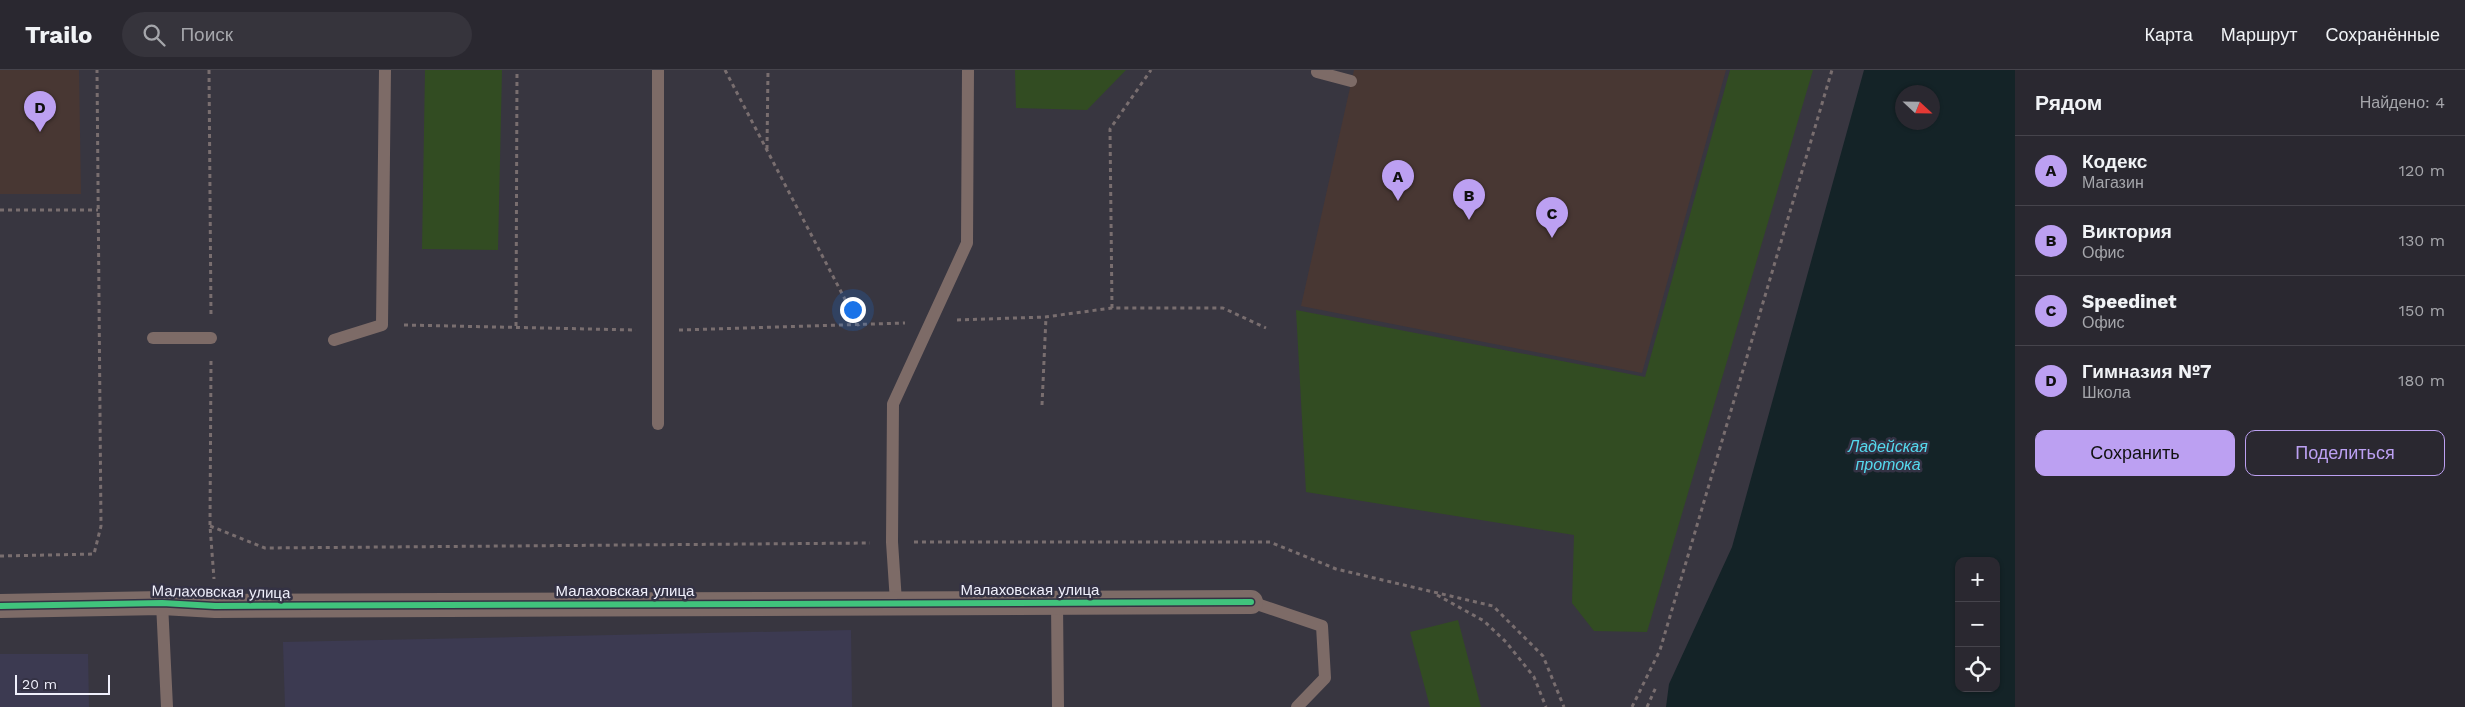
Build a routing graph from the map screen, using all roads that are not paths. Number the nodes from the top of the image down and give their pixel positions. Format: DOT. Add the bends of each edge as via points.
graph roads {
  1 [pos="384,70"];
  2 [pos="658,70"];
  3 [pos="968,70"];
  4 [pos="1318,72"];
  5 [pos="1351,81"];
  6 [pos="153,338"];
  7 [pos="211,338"];
  8 [pos="334,340"];
  9 [pos="658,424"];
  10 [pos="896,602"];
  11 [pos="1251,602"];
  12 [pos="162,603"];
  13 [pos="1057,603"];
  14 [pos="0,606"];
  15 [pos="167,707"];
  16 [pos="1058,707"];
  17 [pos="1297,707"];
  1 -- 8 [label="lane" via="382,325"];
  2 -- 9 [label="lane"];
  3 -- 10 [label="lane" via="967,243 893,404 892,542"];
  4 -- 5 [label="lane"];
  6 -- 7 [label="lane"];
  10 -- 12 [label="street, Малаховская улица" via="225,606"];
  10 -- 13 [label="street, Малаховская улица"];
  11 -- 13 [label="street, Малаховская улица"];
  11 -- 17 [label="lane" via="1322,626 1325,678"];
  12 -- 14 [label="street, Малаховская улица"];
  12 -- 15 [label="lane"];
  13 -- 16 [label="lane"];
}
